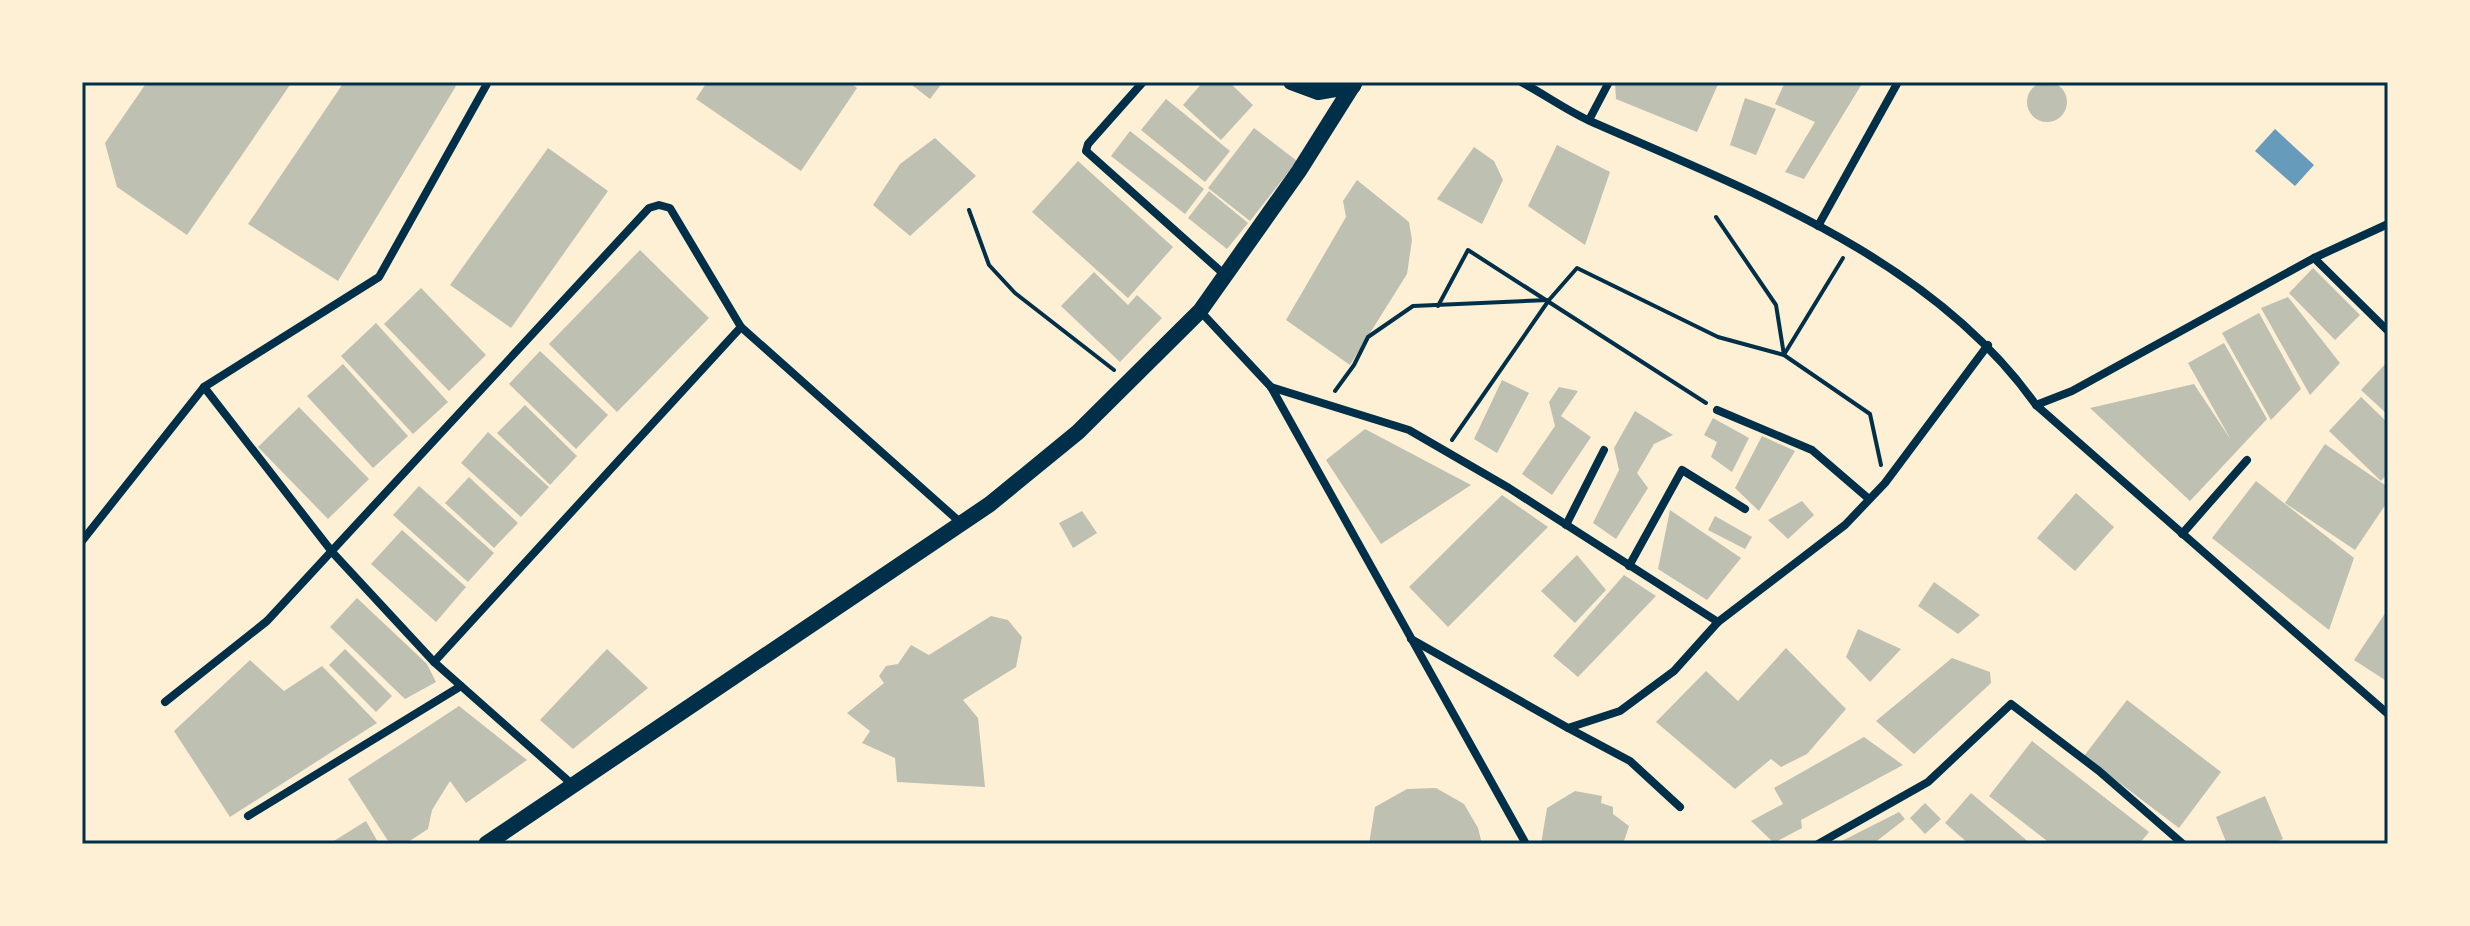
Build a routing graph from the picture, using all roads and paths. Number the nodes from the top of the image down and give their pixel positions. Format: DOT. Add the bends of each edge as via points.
graph roads {
  1 [pos="488,82"];
  2 [pos="1123,82"];
  3 [pos="1143,82"];
  4 [pos="1291,82"];
  5 [pos="1521,82"];
  6 [pos="1609,82"];
  7 [pos="1898,82"];
  8 [pos="1354,84"];
  9 [pos="1133,90"];
  10 [pos="1589,120"];
  11 [pos="969,210"];
  12 [pos="1716,217"];
  13 [pos="2388,224"];
  14 [pos="1818,226"];
  15 [pos="1850,246"];
  16 [pos="2314,258"];
  17 [pos="1226,276"];
  18 [pos="1549,300"];
  19 [pos="1438,306"];
  20 [pos="1200,311"];
  21 [pos="741,327"];
  22 [pos="2388,331"];
  23 [pos="1988,345"];
  24 [pos="1784,355"];
  25 [pos="1129,382"];
  26 [pos="204,387"];
  27 [pos="1271,387"];
  28 [pos="1325,403"];
  29 [pos="2036,405"];
  30 [pos="1717,410"];
  31 [pos="1604,450"];
  32 [pos="1444,452"];
  33 [pos="2247,460"];
  34 [pos="1885,483"];
  35 [pos="1869,499"];
  36 [pos="1745,509"];
  37 [pos="961,524"];
  38 [pos="1566,525"];
  39 [pos="2182,534"];
  40 [pos="82,541"];
  41 [pos="333,553"];
  42 [pos="1629,566"];
  43 [pos="1718,622"];
  44 [pos="1411,639"];
  45 [pos="434,662"];
  46 [pos="461,686"];
  47 [pos="165,702"];
  48 [pos="2388,714"];
  49 [pos="1568,728"];
  50 [pos="573,785"];
  51 [pos="1680,807"];
  52 [pos="248,816"];
  53 [pos="486,844"];
  54 [pos="1526,844"];
  55 [pos="1818,844"];
  56 [pos="2183,844"];
  1 -- 26 [label="street" via="379,277"];
  2 -- 9 [label="street"];
  3 -- 9 [label="street"];
  4 -- 8 [label="main road" via="1318,92"];
  5 -- 10 [label="street"];
  6 -- 10 [label="street"];
  7 -- 14 [label="street"];
  8 -- 17 [label="main road"];
  9 -- 17 [label="street" via="1086,151"];
  10 -- 14 [label="street" via="1722,177"];
  11 -- 25 [label="path" via="989,265 1015,293"];
  12 -- 24 [label="path" via="1776,305"];
  13 -- 16 [label="street"];
  14 -- 15 [label="street"];
  15 -- 23 [label="street"];
  15 -- 24 [label="path"];
  16 -- 22 [label="street"];
  16 -- 29 [label="street" via="2110,371"];
  17 -- 20 [label="main road"];
  18 -- 19 [label="path"];
  18 -- 19 [label="path" via="1468,250"];
  18 -- 24 [label="path" via="1577,268 1718,337"];
  18 -- 30 [label="path"];
  18 -- 32 [label="path"];
  19 -- 28 [label="path" via="1413,306 1368,337"];
  20 -- 25 [label="main road"];
  20 -- 27 [label="street"];
  21 -- 37 [label="street"];
  21 -- 41 [label="street" via="670,208 649,208"];
  21 -- 45 [label="street"];
  23 -- 29 [label="street"];
  23 -- 34 [label="street"];
  24 -- 34 [label="path" via="1870,414"];
  25 -- 37 [label="main road" via="1078,432"];
  26 -- 40 [label="street"];
  26 -- 41 [label="street"];
  27 -- 28 [label="street"];
  27 -- 44 [label="street"];
  28 -- 32 [label="street" via="1409,430"];
  29 -- 39 [label="street"];
  30 -- 35 [label="street" via="1812,450"];
  31 -- 38 [label="street"];
  32 -- 38 [label="street"];
  33 -- 39 [label="street"];
  34 -- 35 [label="street"];
  35 -- 43 [label="street" via="1845,525"];
  36 -- 42 [label="street" via="1682,470"];
  37 -- 50 [label="main road"];
  38 -- 42 [label="street"];
  39 -- 48 [label="street"];
  41 -- 45 [label="street"];
  41 -- 47 [label="street" via="267,621"];
  42 -- 43 [label="street"];
  43 -- 49 [label="street" via="1674,671 1620,711"];
  44 -- 49 [label="street"];
  44 -- 54 [label="street"];
  45 -- 46 [label="street"];
  46 -- 50 [label="street"];
  46 -- 52 [label="street"];
  49 -- 51 [label="street" via="1630,761"];
  50 -- 53 [label="main road"];
  55 -- 56 [label="street" via="1928,782 2011,704"];
}
